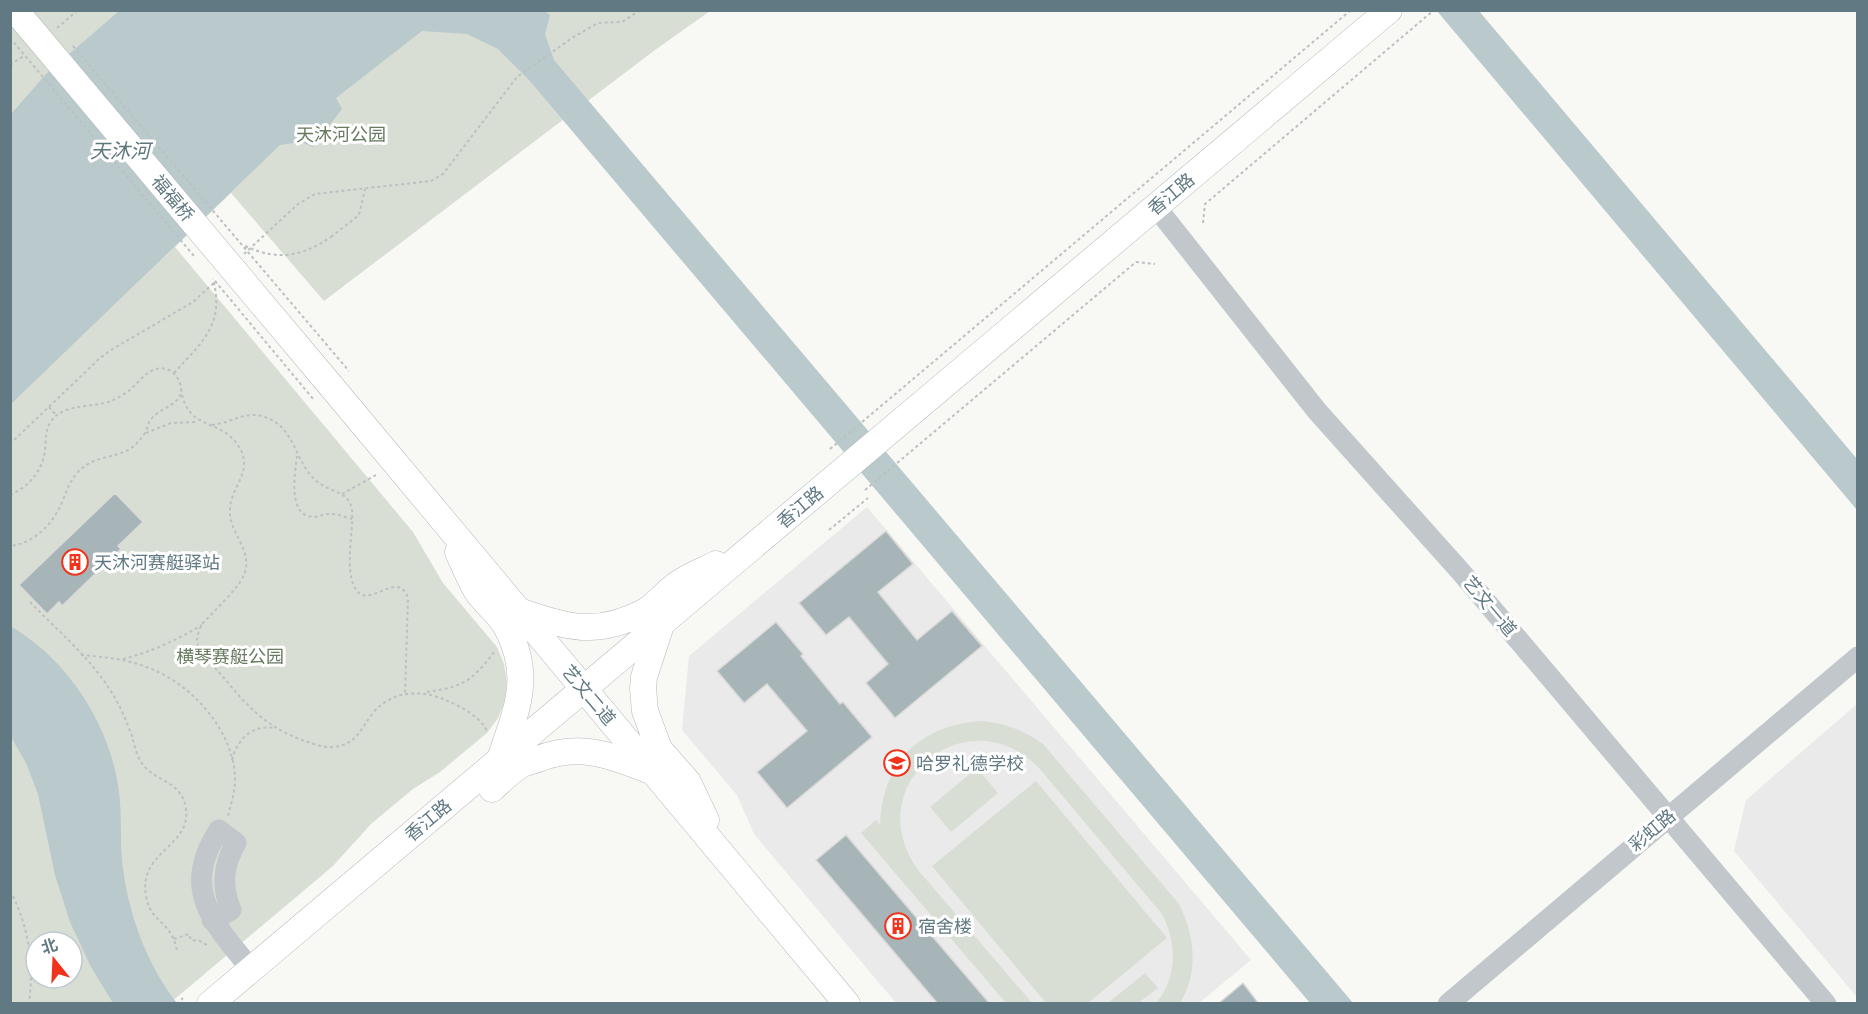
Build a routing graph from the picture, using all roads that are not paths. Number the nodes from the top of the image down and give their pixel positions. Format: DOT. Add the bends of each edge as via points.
graph roads {
  1 [pos="15,10"];
  2 [pos="1389,10"];
  3 [pos="1156,207"];
  4 [pos="331,386"];
  5 [pos="439,514"];
  6 [pos="754,545"];
  7 [pos="519,611"];
  8 [pos="661,624"];
  9 [pos="1857,657"];
  10 [pos="584,689"];
  11 [pos="500,759"];
  12 [pos="653,772"];
  13 [pos="1669,817"];
  14 [pos="427,821"];
  15 [pos="219,830"];
  16 [pos="725,858"];
  17 [pos="251,969"];
  18 [pos="210,1004"];
  19 [pos="847,1004"];
  20 [pos="1448,1004"];
  21 [pos="1826,1004"];
  1 -- 4 [label="main road, 福福桥, bridge"];
  2 -- 3 [label="main road, 香江路"];
  3 -- 6 [label="main road, 香江路" via="876,427 838,459"];
  3 -- 13 [label="street, 艺文一道" via="1317,411 1461,572"];
  4 -- 5 [label="main road, 艺文二道"];
  5 -- 7 [label="main road, 艺文二道"];
  5 -- 11 [label="main road" via="477,591 505,624 519,663 520,697"];
  6 -- 7 [label="main road" via="679,583 645,611 618,623 589,628 568,626"];
  6 -- 8 [label="main road, 香江路"];
  7 -- 10 [label="main road, 艺文二道"];
  8 -- 10 [label="main road, 香江路"];
  8 -- 16 [label="main road" via="644,677 648,722 660,749 688,782"];
  9 -- 13 [label="street, 彩虹路"];
  10 -- 11 [label="main road, 香江路"];
  10 -- 12 [label="main road, 艺文二道"];
  11 -- 14 [label="main road, 香江路"];
  12 -- 14 [label="main road" via="594,752 560,752 521,765 487,793"];
  12 -- 16 [label="main road, 艺文二道"];
  13 -- 20 [label="street, 彩虹路"];
  13 -- 21 [label="street, 艺文一道"];
  14 -- 17 [label="main road, 香江路"];
  15 -- 17 [label="street" via="206,854 203,894 212,920"];
  16 -- 19 [label="main road, 艺文二道"];
  17 -- 18 [label="main road, 香江路"];
}
